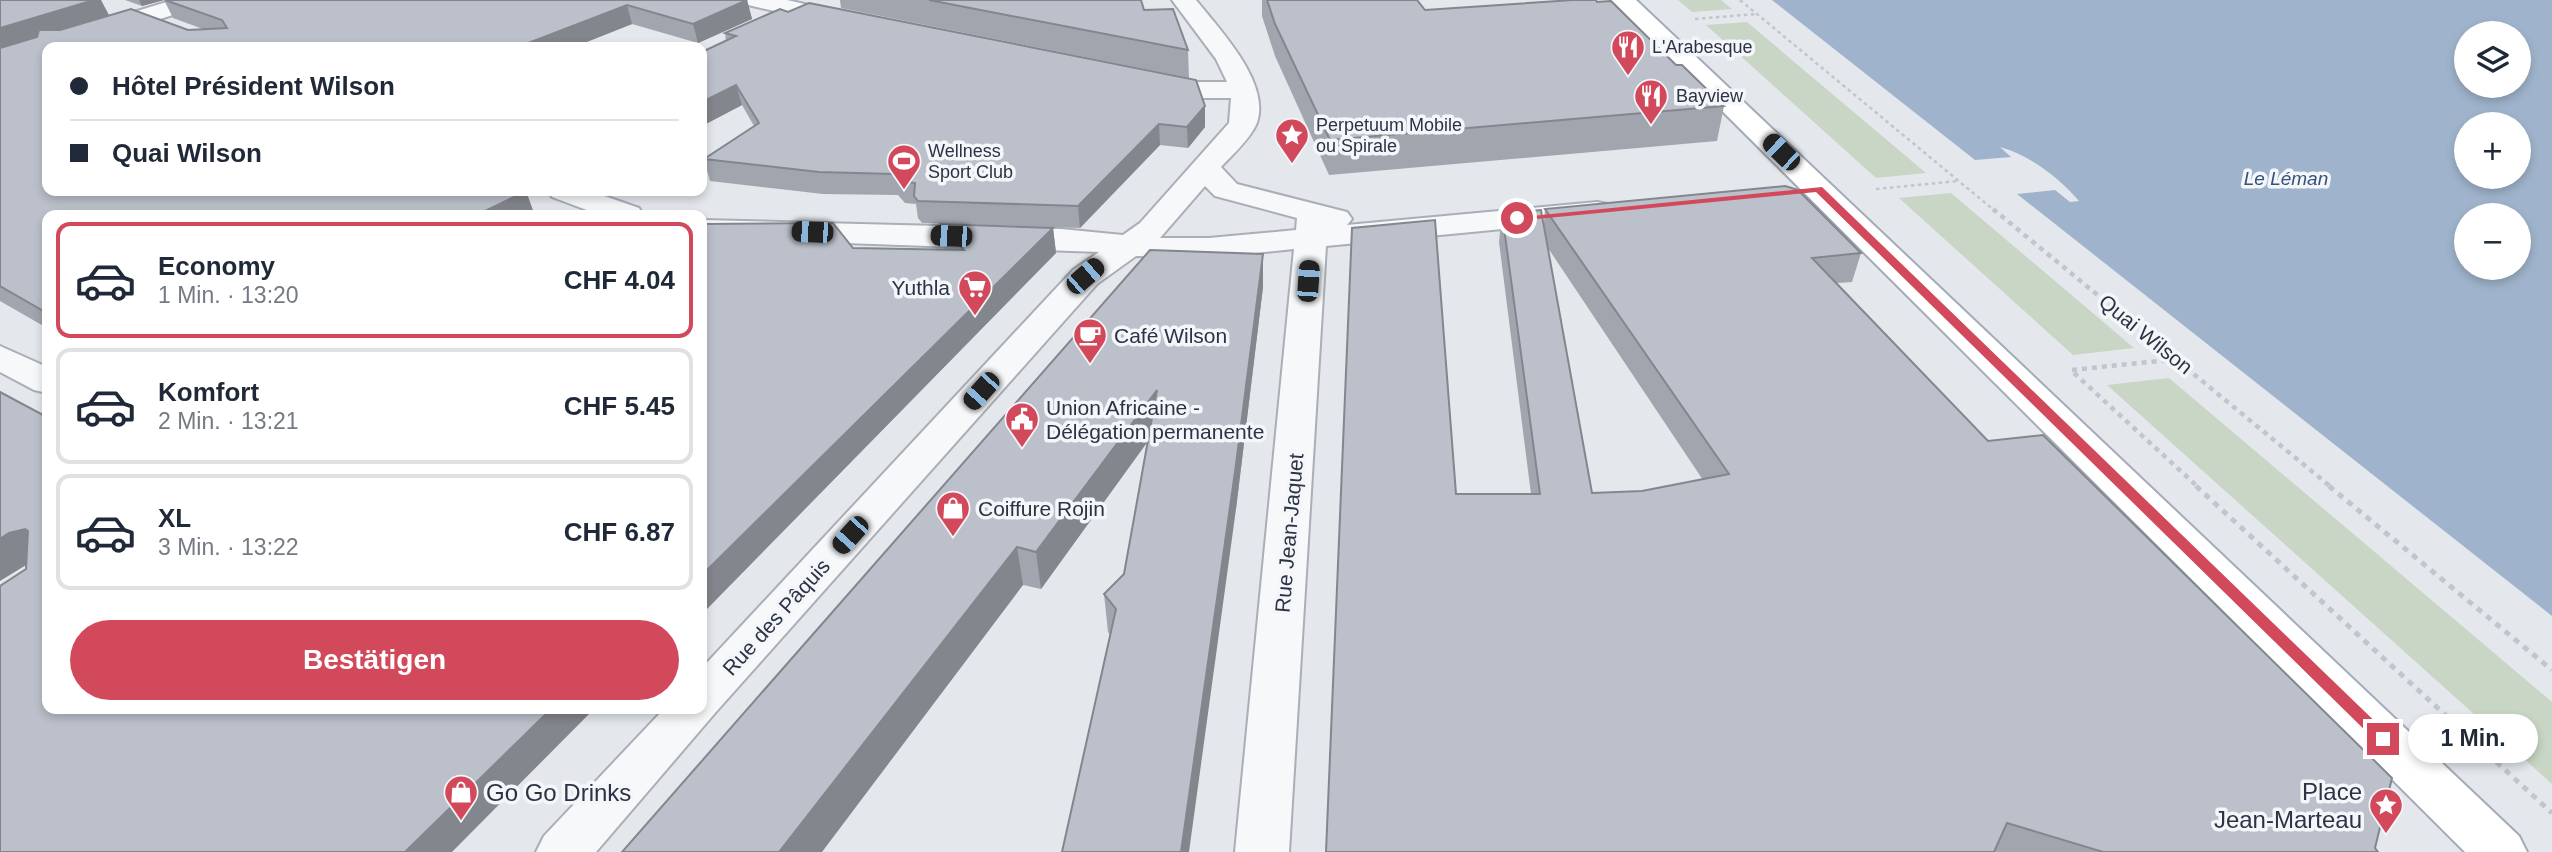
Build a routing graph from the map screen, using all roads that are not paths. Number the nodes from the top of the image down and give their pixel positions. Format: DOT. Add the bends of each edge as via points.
graph roads {
  1 [pos="197,0"];
  2 [pos="756,0"];
  3 [pos="1184,0"];
  4 [pos="1623,0"];
  5 [pos="107,4"];
  6 [pos="808,5"];
  7 [pos="141,17"];
  8 [pos="764,25"];
  9 [pos="870,25"];
  10 [pos="174,30"];
  11 [pos="61,42"];
  12 [pos="42,48"];
  13 [pos="0,61"];
  14 [pos="1118,75"];
  15 [pos="1245,90"];
  16 [pos="1206,166"];
  17 [pos="1819,189"];
  18 [pos="1781,193"];
  19 [pos="576,196"];
  20 [pos="1632,207"];
  21 [pos="612,210"];
  22 [pos="1312,226"];
  23 [pos="707,229"];
  24 [pos="1127,246"];
  25 [pos="707,693"];
  26 [pos="688,714"];
  27 [pos="563,852"];
  28 [pos="1262,852"];
  29 [pos="2500,852"];
  1 -- 7 [label="street"];
  2 -- 6 [label="street"];
  3 -- 15 [label="street"];
  4 -- 17 [label="main road"];
  5 -- 7 [label="street"];
  6 -- 8 [label="street"];
  6 -- 9 [label="street"];
  7 -- 10 [label="street"];
  7 -- 11 [label="street"];
  12 -- 13 [label="street"];
  14 -- 15 [label="street" via="1196,90"];
  15 -- 16 [label="street, Rue des Pâquis" via="1247,112 1242,125"];
  16 -- 22 [label="street" via="1226,190"];
  16 -- 24 [label="street, Rue des Pâquis" via="1151,230"];
  17 -- 18 [label="street"];
  17 -- 29 [label="main road"];
  19 -- 21 [label="street"];
  20 -- 22 [label="street" via="1385,231"];
  22 -- 24 [label="street" via="1209,248"];
  22 -- 28 [label="street, Rue Jean-Jaquet"];
  23 -- 24 [label="street" via="1061,239"];
  24 -- 25 [label="street, Rue des Pâquis" via="1085,276"];
  26 -- 27 [label="street"];
}
